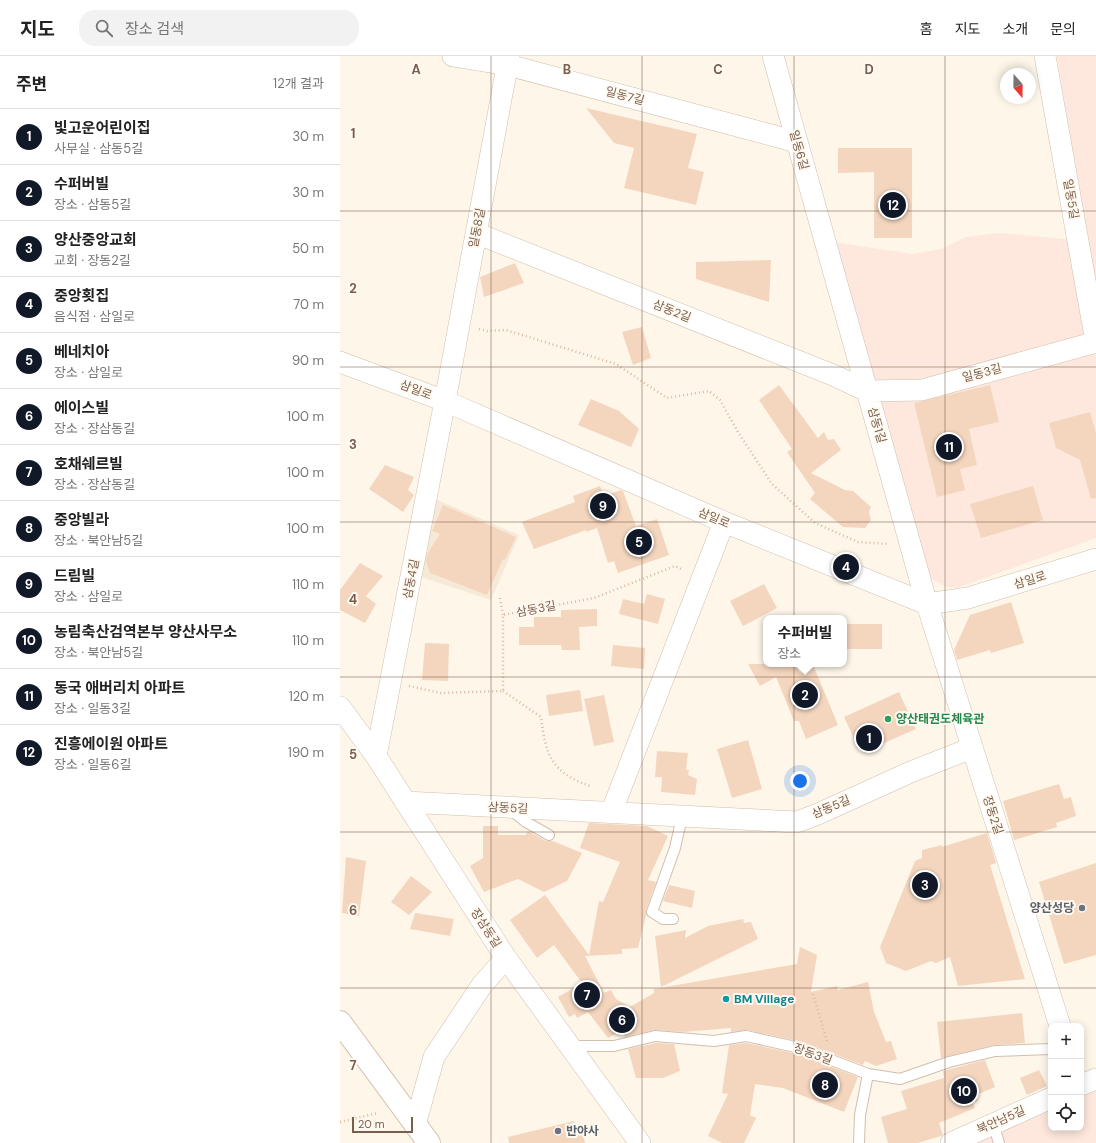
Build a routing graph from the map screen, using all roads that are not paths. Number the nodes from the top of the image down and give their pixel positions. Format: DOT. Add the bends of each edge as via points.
graph roads {
  1 [pos="453,56"];
  2 [pos="773,56"];
  3 [pos="1045,56"];
  4 [pos="508,61"];
  5 [pos="797,142"];
  6 [pos="476,233"];
  7 [pos="826,245"];
  8 [pos="1096,342"];
  9 [pos="340,362"];
  10 [pos="867,391"];
  11 [pos="445,401"];
  12 [pos="724,522"];
  13 [pos="1096,559"];
  14 [pos="927,604"];
  15 [pos="340,707"];
  16 [pos="972,748"];
  17 [pos="376,756"];
  18 [pos="405,802"];
  19 [pos="510,808"];
  20 [pos="611,813"];
  21 [pos="682,816"];
  22 [pos="549,835"];
  23 [pos="673,919"];
  24 [pos="506,958"];
  25 [pos="340,1022"];
  26 [pos="1059,1023"];
  27 [pos="570,1046"];
  28 [pos="1048,1049"];
  29 [pos="868,1074"];
  30 [pos="1096,1080"];
  31 [pos="1084,1084"];
  32 [pos="1048,1099"];
  33 [pos="993,1123"];
  34 [pos="415,1125"];
  35 [pos="429,1143"];
  36 [pos="640,1143"];
  37 [pos="859,1143"];
  38 [pos="951,1143"];
  39 [pos="998,1143"];
  1 -- 4 [label="street, 일동7길"];
  2 -- 5 [label="street, 일동6길"];
  3 -- 8 [label="street, 일동5길"];
  4 -- 5 [label="street, 일동7길"];
  4 -- 6 [label="street, 일동8길"];
  5 -- 7 [label="street, 일동6길"];
  6 -- 10 [label="street, 삼동2길" via="833,375"];
  6 -- 11 [label="street, 일동8길"];
  7 -- 10 [label="street, 삼동1길"];
  8 -- 10 [label="street, 일동3길" via="922,390"];
  9 -- 11 [label="street, 삼일로"];
  10 -- 14 [label="street, 삼동1길"];
  11 -- 12 [label="street, 삼일로"];
  11 -- 17 [label="street, 삼동4길"];
  12 -- 14 [label="street, 삼일로"];
  12 -- 20 [label="street"];
  13 -- 14 [label="street, 삼일로" via="968,598"];
  14 -- 16 [label="street, 장동2길"];
  15 -- 17 [label="street, 장삼동길"];
  16 -- 21 [label="street, 삼동5길" via="797,822"];
  16 -- 26 [label="street, 장동2길"];
  17 -- 18 [label="street, 장삼동길"];
  18 -- 19 [label="street, 삼동5길"];
  18 -- 24 [label="street, 장삼동길"];
  19 -- 20 [label="street, 삼동5길"];
  19 -- 22 [label="lane" via="526,822"];
  20 -- 21 [label="street, 삼동5길"];
  21 -- 23 [label="lane" via="675,848 652,912 663,919"];
  24 -- 27 [label="street, 장삼동길"];
  24 -- 34 [label="street" via="482,985 434,1057"];
  25 -- 34 [label="main road"];
  27 -- 29 [label="lane, 장동3길" via="614,1046 655,1036 714,1041 746,1036 800,1048"];
  27 -- 36 [label="street, 장삼동길"];
  28 -- 29 [label="lane, 장동3길" via="995,1051 949,1062 900,1079"];
  29 -- 37 [label="lane" via="860,1115"];
  30 -- 31 [label="street"];
  32 -- 33 [label="street, 북안남5길"];
  33 -- 38 [label="street, 북안남5길"];
  33 -- 39 [label="lane"];
  34 -- 35 [label="main road"];
}
